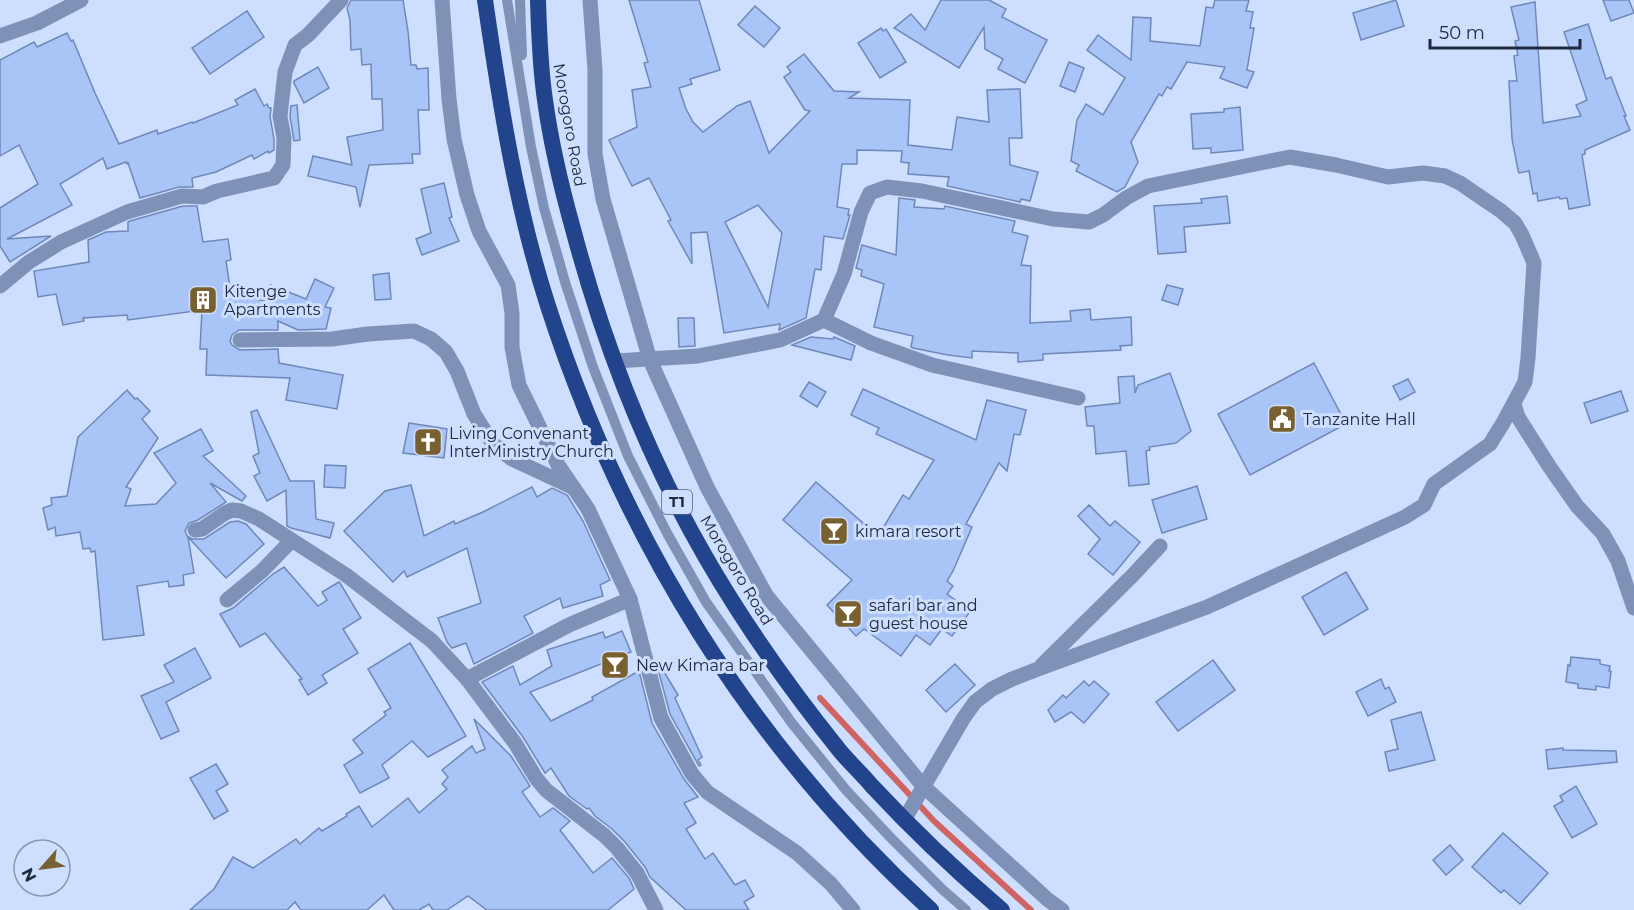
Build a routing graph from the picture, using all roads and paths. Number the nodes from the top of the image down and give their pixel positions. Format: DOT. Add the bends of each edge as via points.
graph roads {
  1 [pos="81,0"];
  2 [pos="341,0"];
  3 [pos="442,0"];
  4 [pos="485,0"];
  5 [pos="507,0"];
  6 [pos="520,0"];
  7 [pos="538,0"];
  8 [pos="590,0"];
  9 [pos="0,36"];
  10 [pos="523,94"];
  11 [pos="0,286"];
  12 [pos="824,320"];
  13 [pos="240,340"];
  14 [pos="650,360"];
  15 [pos="615,362"];
  16 [pos="1078,398"];
  17 [pos="1514,404"];
  18 [pos="574,488"];
  19 [pos="195,530"];
  20 [pos="291,541"];
  21 [pos="1160,546"];
  22 [pos="630,599"];
  23 [pos="227,600"];
  24 [pos="1634,608"];
  25 [pos="1038,669"];
  26 [pos="467,679"];
  27 [pos="923,786"];
  28 [pos="904,820"];
  29 [pos="891,838"];
  30 [pos="656,910"];
  31 [pos="853,910"];
  32 [pos="931,910"];
  33 [pos="966,910"];
  34 [pos="1002,910"];
  35 [pos="1062,910"];
  1 -- 9 [label="street" via="37,23"];
  2 -- 11 [label="street" via="295,45 285,72 280,116 283,165 274,178 203,197 182,196 127,213 61,242"];
  3 -- 18 [label="street" via="451,117 467,195 479,231 508,285 519,385 545,441"];
  4 -- 32 [label="highway" via="507,141 547,303 575,386 634,518 714,657 761,724 851,831"];
  5 -- 10 [label="lane"];
  6 -- 10 [label="lane"];
  7 -- 15 [label="highway, Morogoro Road / T1" via="545,100 555,156 587,285"];
  8 -- 14 [label="street" via="595,154 603,199"];
  10 -- 29 [label="lane" via="544,208 565,282 592,367 628,456 706,602 791,722"];
  12 -- 14 [label="street" via="780,340 698,356"];
  12 -- 16 [label="street" via="871,343 932,365"];
  12 -- 17 [label="street" via="844,274 861,212 870,193 887,187 1053,219 1089,222 1148,186 1290,157 1388,177 1423,173 1461,183 1502,211 1515,223 1534,264 1525,382"];
  13 -- 18 [label="street" via="332,339 414,331 446,352 474,414 493,444 512,459"];
  14 -- 15 [label="street"];
  14 -- 27 [label="street" via="707,487 766,595"];
  15 -- 28 [label="highway, Morogoro Road / T1" via="667,484 747,624 842,752"];
  17 -- 24 [label="street" via="1549,466 1603,534 1618,561"];
  17 -- 25 [label="street" via="1490,444 1434,484 1424,504 1405,517 1207,607"];
  18 -- 22 [label="street" via="588,508"];
  19 -- 20 [label="street" via="232,510 241,511"];
  20 -- 23 [label="street"];
  20 -- 26 [label="street" via="346,575 432,641"];
  21 -- 25 [label="street"];
  22 -- 26 [label="street" via="569,625"];
  22 -- 31 [label="street" via="661,718 692,774 707,792 797,853"];
  25 -- 27 [label="street" via="992,689 975,702"];
  26 -- 30 [label="street" via="536,778 617,848 637,873"];
  27 -- 28 [label="street"];
  27 -- 35 [label="street"];
  28 -- 29 [label="lane"];
  28 -- 34 [label="highway, Morogoro Road / T1"];
  29 -- 33 [label="lane"];
}
